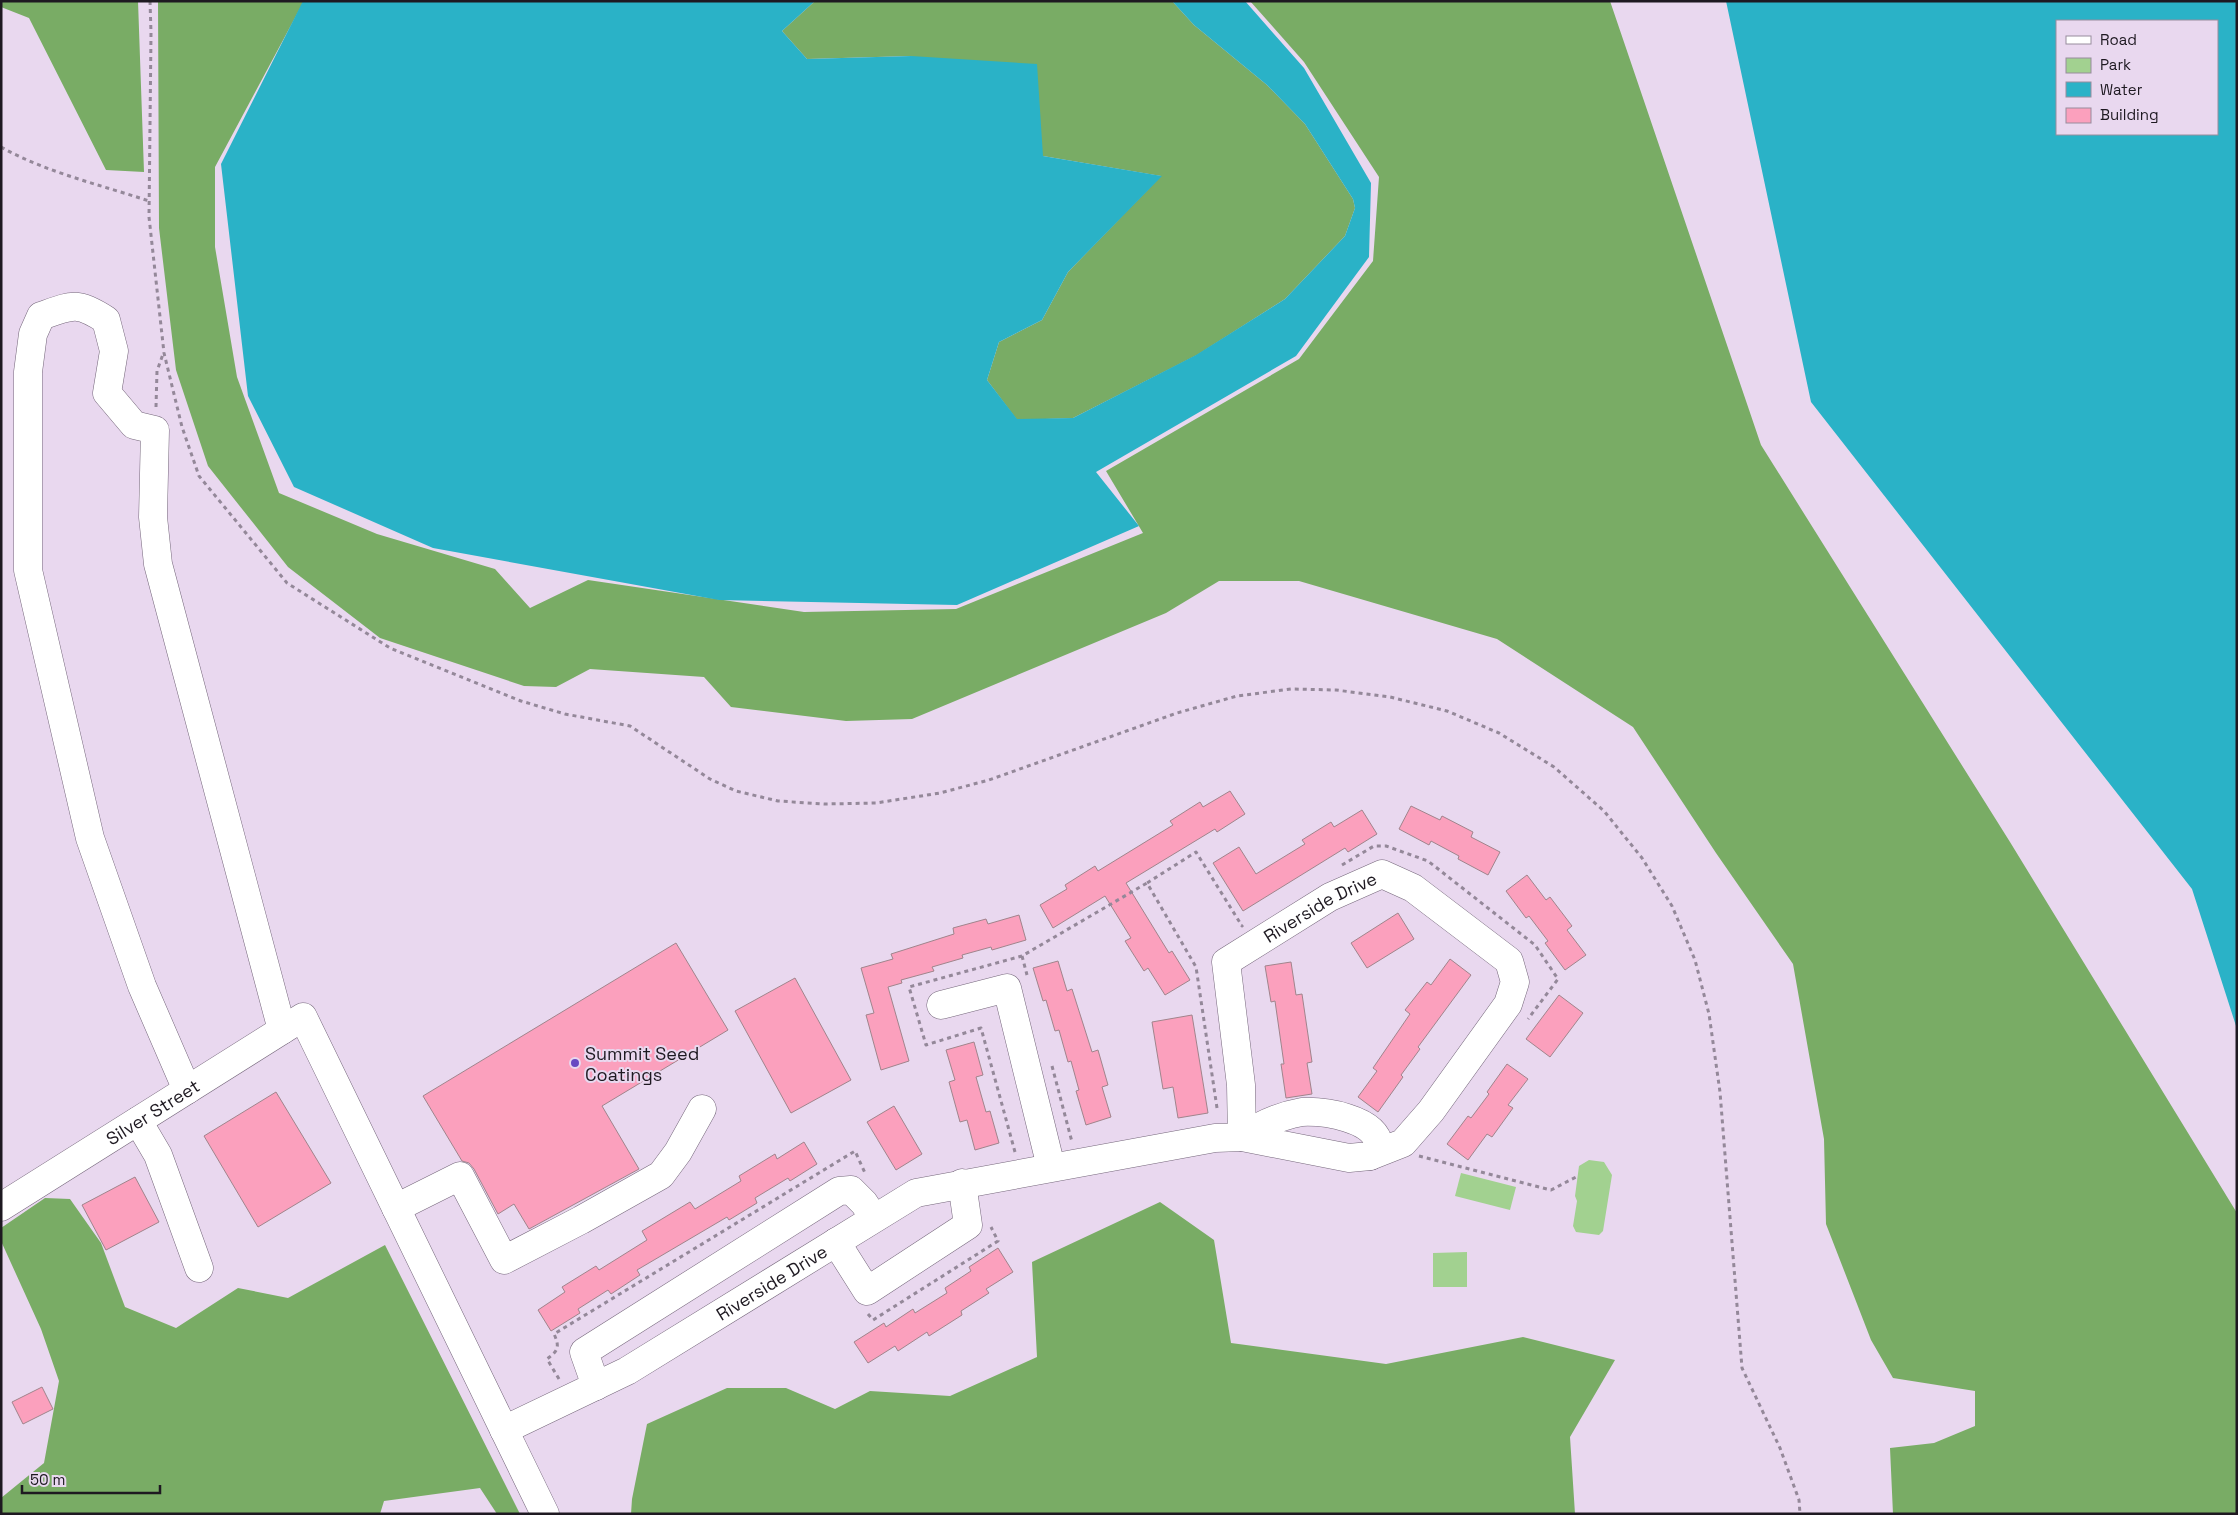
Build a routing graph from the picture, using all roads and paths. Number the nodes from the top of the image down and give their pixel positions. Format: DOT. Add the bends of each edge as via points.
graph roads {
  1 [pos="150,1"];
  2 [pos="1,147"];
  3 [pos="150,201"];
  4 [pos="164,353"];
  5 [pos="155,430"];
  6 [pos="778,801"];
  7 [pos="1341,866"];
  8 [pos="1147,883"];
  9 [pos="1250,921"];
  10 [pos="942,1005"];
  11 [pos="293,1024"];
  12 [pos="1522,1026"];
  13 [pos="187,1090"];
  14 [pos="702,1109"];
  15 [pos="1218,1112"];
  16 [pos="138,1121"];
  17 [pos="1242,1136"];
  18 [pos="1398,1145"];
  19 [pos="1370,1156"];
  20 [pos="1017,1158"];
  21 [pos="1051,1167"];
  22 [pos="1578,1176"];
  23 [pos="962,1183"];
  24 [pos="1,1207"];
  25 [pos="396,1208"];
  26 [pos="874,1218"];
  27 [pos="836,1242"];
  28 [pos="199,1268"];
  29 [pos="1742,1368"];
  30 [pos="596,1386"];
  31 [pos="504,1430"];
  32 [pos="545,1514"];
  33 [pos="1800,1514"];
  1 -- 3 [label="path"];
  2 -- 3 [label="path" via="41,165"];
  3 -- 4 [label="path"];
  4 -- 5 [label="path" via="157,371"];
  4 -- 6 [label="path" via="182,427 199,476 287,583 390,648 520,701 565,714 630,726 710,779 736,791"];
  5 -- 11 [label="street" via="153,518 158,564"];
  5 -- 13 [label="street" via="134,425 107,393 114,351 106,320 88,308 69,306 41,316 33,334 28,372 28,570 90,838 142,986"];
  7 -- 12 [label="path" via="1374,846 1386,846 1428,861 1535,945 1558,978"];
  8 -- 9 [label="path" via="1196,852 1242,926"];
  8 -- 15 [label="path" via="1196,968"];
  8 -- 20 [label="path" via="1022,956 909,987 926,1045 981,1028"];
  10 -- 21 [label="street" via="1007,988"];
  11 -- 13 [label="street, Silver Street"];
  11 -- 25 [label="street"];
  13 -- 16 [label="street, Silver Street"];
  14 -- 25 [label="street" via="661,1175 504,1260 460,1176"];
  16 -- 24 [label="street, Silver Street"];
  16 -- 28 [label="street" via="158,1155"];
  17 -- 18 [label="street, Riverside Drive" via="1241,1085 1226,962 1330,897 1382,874 1413,888 1508,962 1515,982 1508,1004 1431,1111"];
  17 -- 19 [label="street, Riverside Drive" via="1349,1158"];
  17 -- 19 [label="street" via="1286,1115 1331,1113 1374,1132 1379,1145"];
  17 -- 21 [label="street, Riverside Drive"];
  18 -- 19 [label="street, Riverside Drive"];
  18 -- 22 [label="path" via="1403,1152 1552,1190"];
  21 -- 23 [label="street, Riverside Drive"];
  23 -- 26 [label="street, Riverside Drive" via="916,1193"];
  23 -- 27 [label="street" via="968,1225 866,1292"];
  25 -- 31 [label="street"];
  26 -- 27 [label="street, Riverside Drive"];
  26 -- 30 [label="street" via="851,1190 839,1191 584,1352"];
  27 -- 30 [label="street, Riverside Drive" via="627,1371"];
  29 -- 33 [label="path" via="1780,1448 1799,1500"];
  30 -- 31 [label="street, Riverside Drive"];
  31 -- 32 [label="street"];
}
